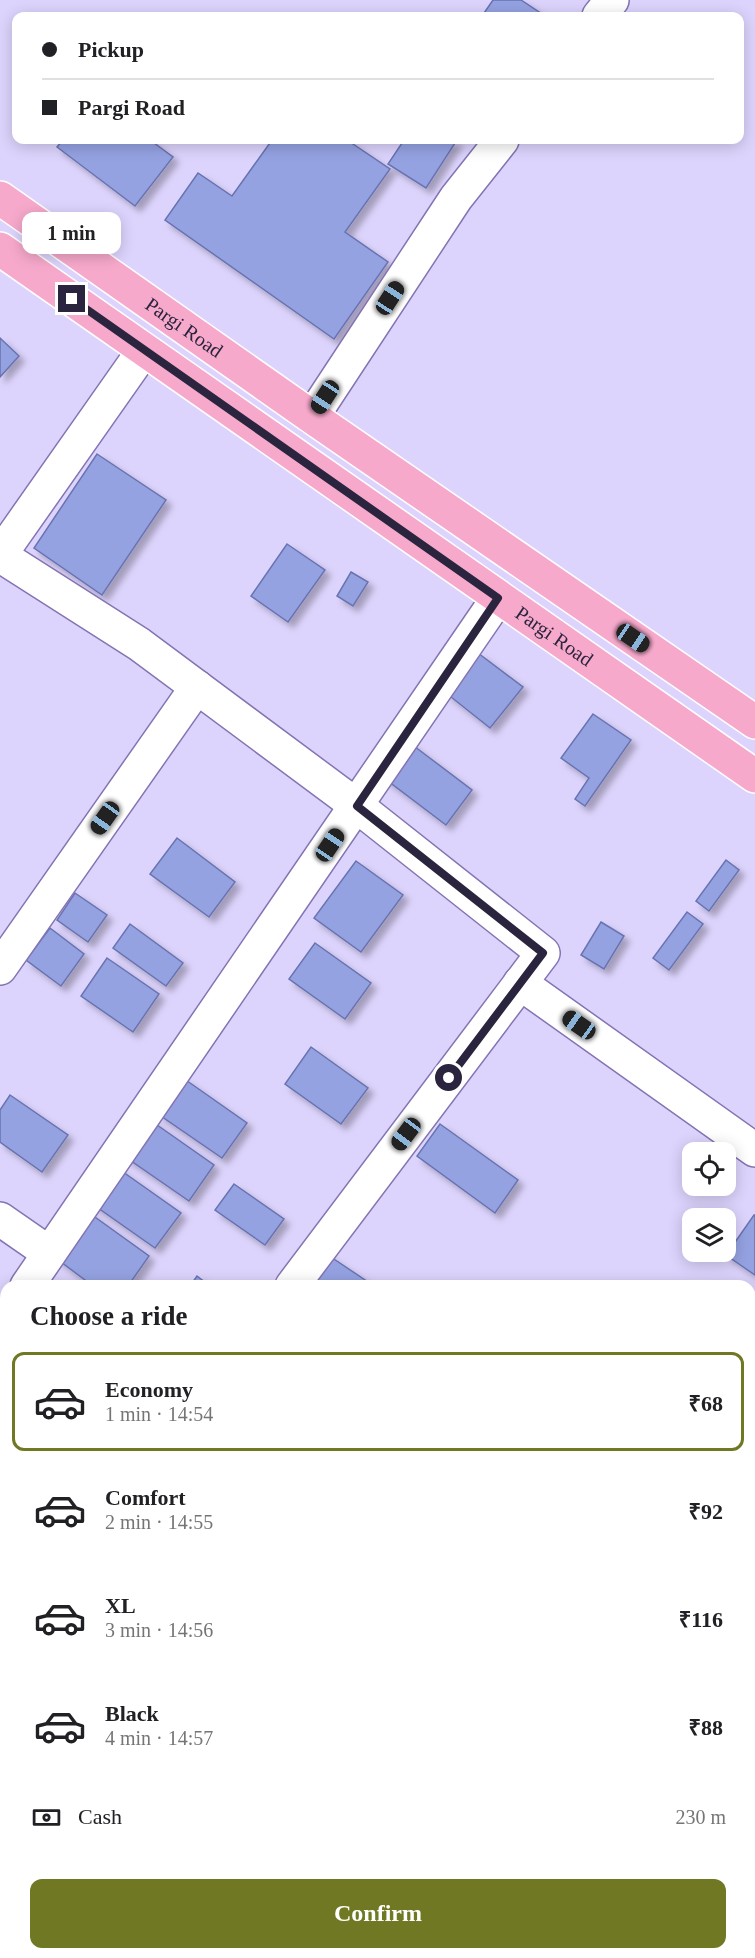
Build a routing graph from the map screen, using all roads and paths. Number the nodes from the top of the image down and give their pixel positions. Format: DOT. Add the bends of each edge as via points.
graph roads {
  1 [pos="612,0"];
  2 [pos="602,12"];
  3 [pos="499,144"];
  4 [pos="0,198"];
  5 [pos="0,249"];
  6 [pos="144,350"];
  7 [pos="312,417"];
  8 [pos="0,556"];
  9 [pos="498,598"];
  10 [pos="688,675"];
  11 [pos="197,687"];
  12 [pos="662,712"];
  13 [pos="755,722"];
  14 [pos="755,776"];
  15 [pos="357,806"];
  16 [pos="0,968"];
  17 [pos="520,983"];
  18 [pos="755,1150"];
  19 [pos="0,1219"];
  20 [pos="49,1253"];
  21 [pos="31,1280"];
  22 [pos="296,1280"];
  1 -- 2 [label="street"];
  3 -- 7 [label="street" via="456,198"];
  4 -- 7 [label="main road, Pargi Road"];
  5 -- 6 [label="main road, Pargi Road"];
  6 -- 8 [label="street"];
  6 -- 9 [label="main road, Pargi Road"];
  7 -- 10 [label="main road, Pargi Road"];
  8 -- 11 [label="street" via="140,644"];
  9 -- 12 [label="main road, Pargi Road"];
  9 -- 15 [label="street"];
  10 -- 12 [label="main road"];
  10 -- 13 [label="main road, Pargi Road"];
  11 -- 15 [label="street"];
  11 -- 16 [label="street"];
  12 -- 14 [label="main road, Pargi Road"];
  15 -- 17 [label="street" via="543,953"];
  15 -- 20 [label="street"];
  17 -- 18 [label="street"];
  17 -- 22 [label="street"];
  19 -- 20 [label="street"];
  20 -- 21 [label="street"];
}
